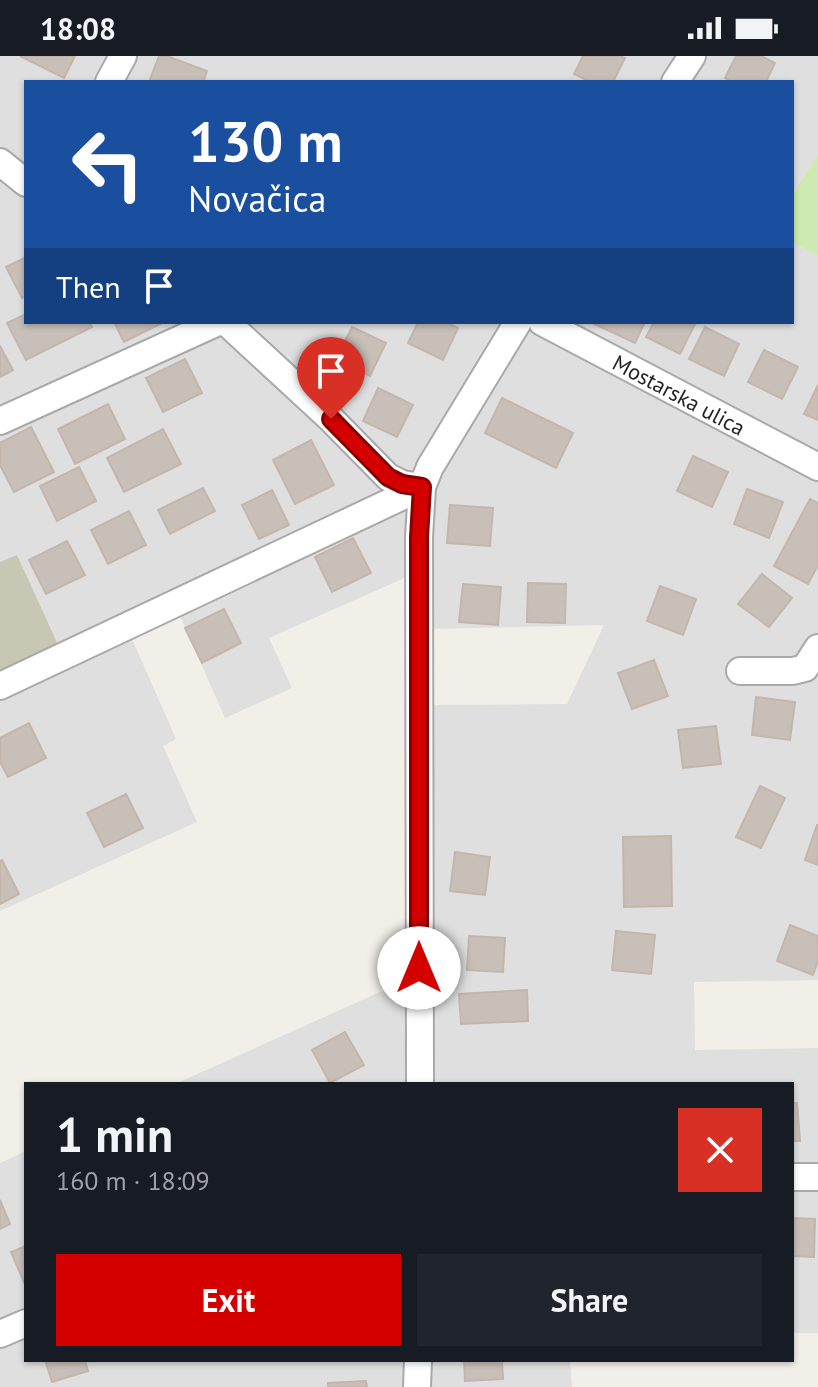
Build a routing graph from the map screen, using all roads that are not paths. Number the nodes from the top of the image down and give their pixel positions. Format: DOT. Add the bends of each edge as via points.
graph roads {
  1 [pos="123,56"];
  2 [pos="692,56"];
  3 [pos="110,80"];
  4 [pos="676,80"];
  5 [pos="0,162"];
  6 [pos="24,181"];
  7 [pos="214,324"];
  8 [pos="228,324"];
  9 [pos="517,324"];
  10 [pos="546,324"];
  11 [pos="0,421"];
  12 [pos="818,467"];
  13 [pos="422,487"];
  14 [pos="818,648"];
  15 [pos="740,671"];
  16 [pos="0,686"];
  17 [pos="420,1082"];
  18 [pos="794,1177"];
  19 [pos="818,1177"];
  20 [pos="24,1324"];
  21 [pos="0,1334"];
  22 [pos="418,1362"];
  23 [pos="417,1387"];
  1 -- 3 [label="street"];
  2 -- 4 [label="street"];
  5 -- 6 [label="street"];
  7 -- 11 [label="street"];
  8 -- 13 [label="street" via="388,477"];
  9 -- 13 [label="street"];
  10 -- 12 [label="street, Mostarska ulica"];
  13 -- 16 [label="street"];
  13 -- 17 [label="street"];
  14 -- 15 [label="street" via="805,668"];
  18 -- 19 [label="street"];
  20 -- 21 [label="street"];
  22 -- 23 [label="street"];
}
